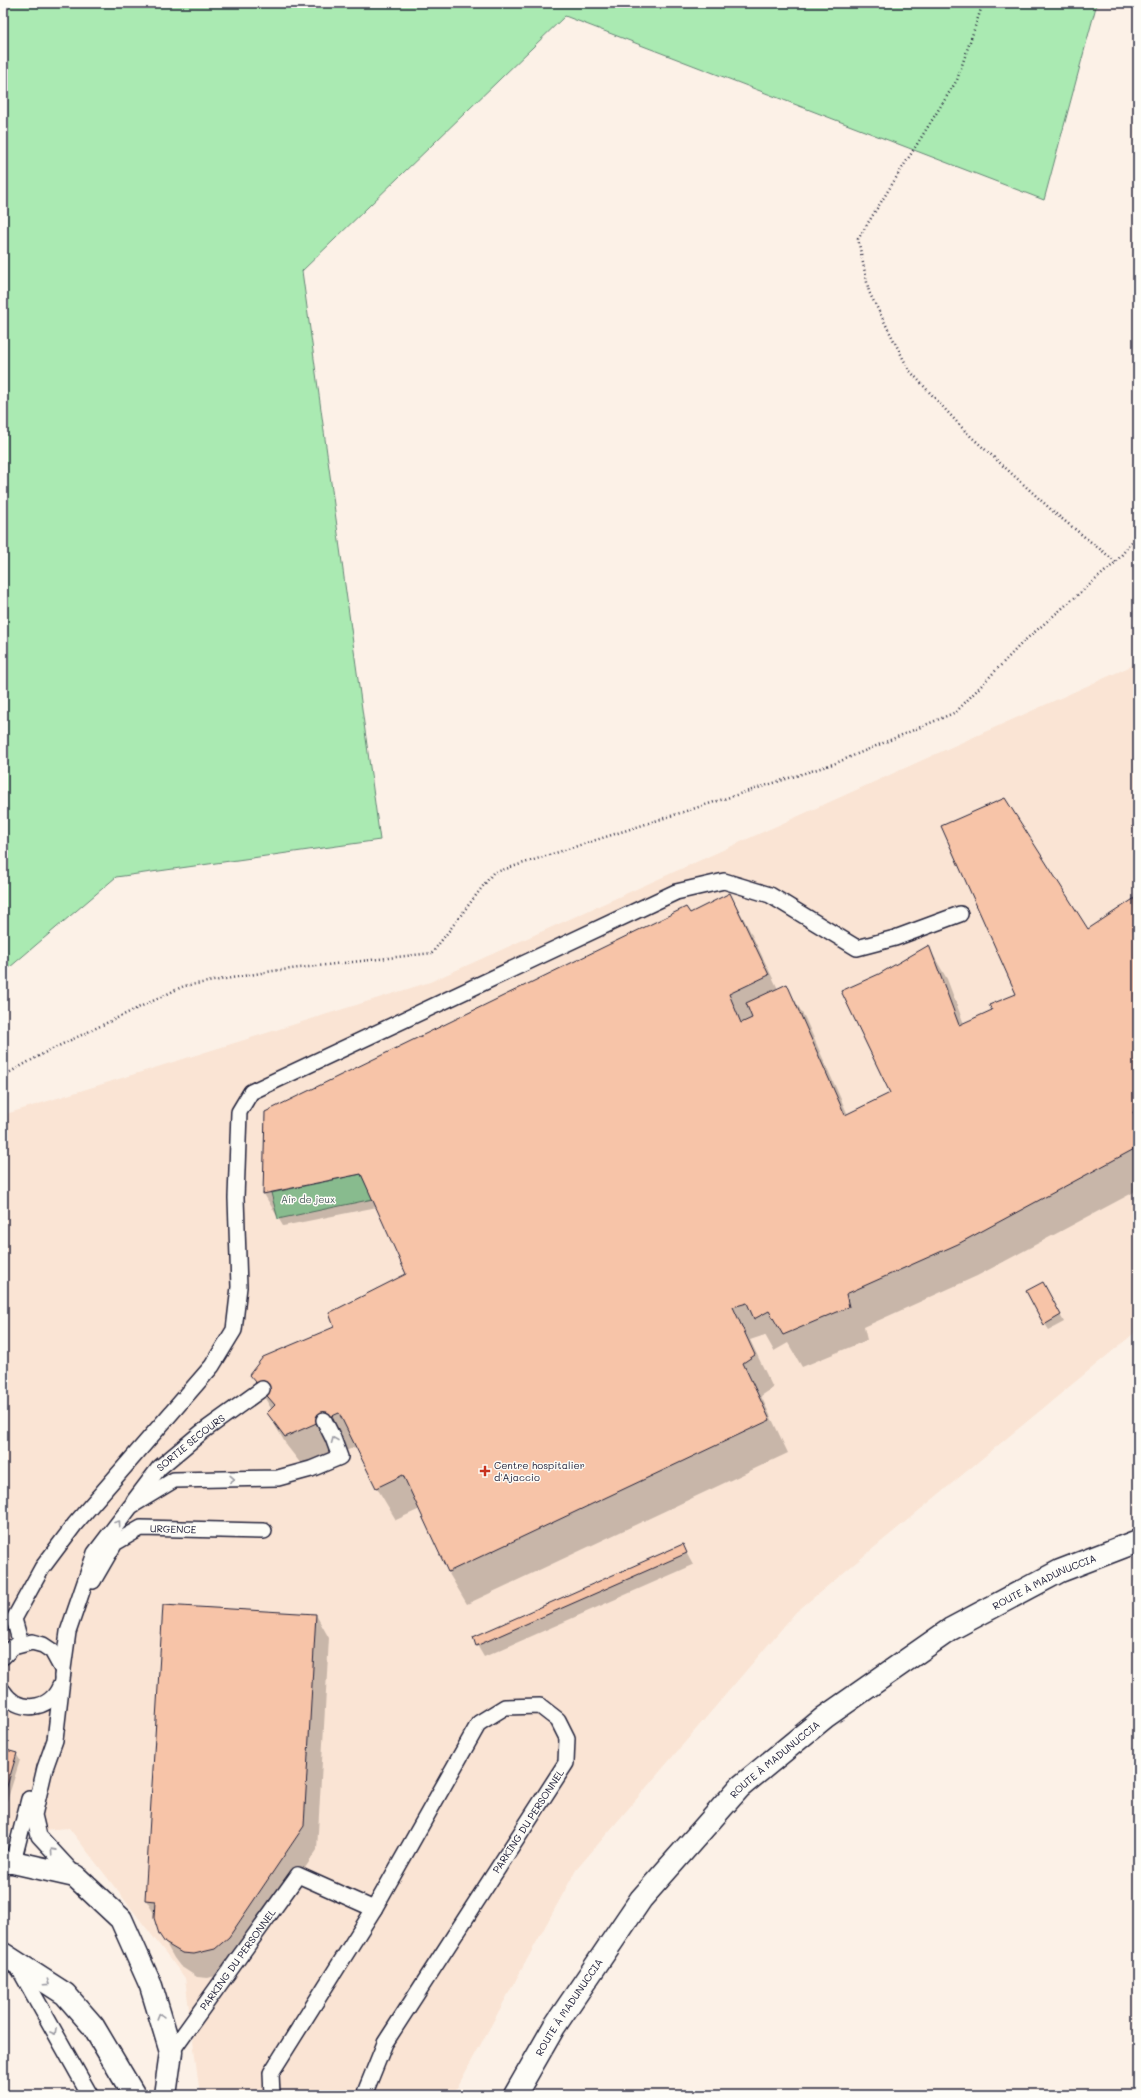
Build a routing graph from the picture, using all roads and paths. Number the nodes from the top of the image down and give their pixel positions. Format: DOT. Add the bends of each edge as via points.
graph roads {
  1 [pos="983,3"];
  2 [pos="1138,534"];
  3 [pos="1116,562"];
  4 [pos="960,914"];
  5 [pos="3,1076"];
  6 [pos="262,1389"];
  7 [pos="324,1420"];
  8 [pos="131,1506"];
  9 [pos="264,1531"];
  10 [pos="1138,1540"];
  11 [pos="74,1612"];
  12 [pos="21,1644"];
  13 [pos="52,1651"];
  14 [pos="3,1658"];
  15 [pos="60,1684"];
  16 [pos="3,1691"];
  17 [pos="8,1862"];
  18 [pos="90,1890"];
  19 [pos="374,1909"];
  20 [pos="9,1957"];
  21 [pos="171,2052"];
  22 [pos="90,2095"];
  23 [pos="134,2095"];
  24 [pos="165,2095"];
  25 [pos="272,2095"];
  26 [pos="364,2095"];
  27 [pos="514,2095"];
  1 -- 3 [label="path" via="957,80 858,239 869,292 909,370 972,438 1056,514"];
  2 -- 3 [label="path"];
  3 -- 5 [label="path" via="1024,642 956,712 836,763 493,873 432,953 273,972 184,986 48,1051"];
  4 -- 12 [label="lane" via="895,938 857,948 770,895 724,881 676,892 251,1092 239,1112 236,1198 239,1287 234,1330 212,1366 75,1524 42,1568 14,1619"];
  6 -- 8 [label="lane, SORTIE SECOURS" via="202,1432 159,1468"];
  8 -- 7 [label="lane, one-way" via="174,1480 278,1478 311,1469 340,1457"];
  11 -- 8 [label="lane, SORTIE SECOURS, one-way" via="96,1553"];
  9 -- 11 [label="lane, URGENCE" via="141,1528 114,1543"];
  10 -- 27 [label="main road, ROUTE À MADUNUCCIA" via="1060,1571 951,1629 825,1717 740,1787 641,1899 554,2027"];
  11 -- 13 [label="lane, URGENCE"];
  11 -- 15 [label="lane" via="68,1632"];
  12 -- 13 [label="lane" via="32,1642"];
  12 -- 14 [label="lane" via="13,1647"];
  13 -- 15 [label="lane" via="63,1671"];
  15 -- 16 [label="lane" via="43,1705 34,1707 14,1704"];
  15 -- 17 [label="lane"];
  18 -- 15 [label="lane, one-way" via="39,1836 34,1815 54,1740"];
  17 -- 18 [label="main road" via="75,1876"];
  21 -- 18 [label="main road, one-way" via="152,1986 121,1919"];
  19 -- 21 [label="lane, PARKING DU PERSONNEL" via="298,1875"];
  19 -- 25 [label="lane, PARKING DU PERSONNEL" via="271,2073"];
  19 -- 26 [label="lane, PARKING DU PERSONNEL" via="479,1723 505,1708 540,1706 558,1720 567,1738 566,1763 385,2044"];
  20 -- 22 [label="lane, one-way"];
  20 -- 23 [label="main road, one-way" via="65,1994 93,2026"];
  21 -- 24 [label="main road"];
}
